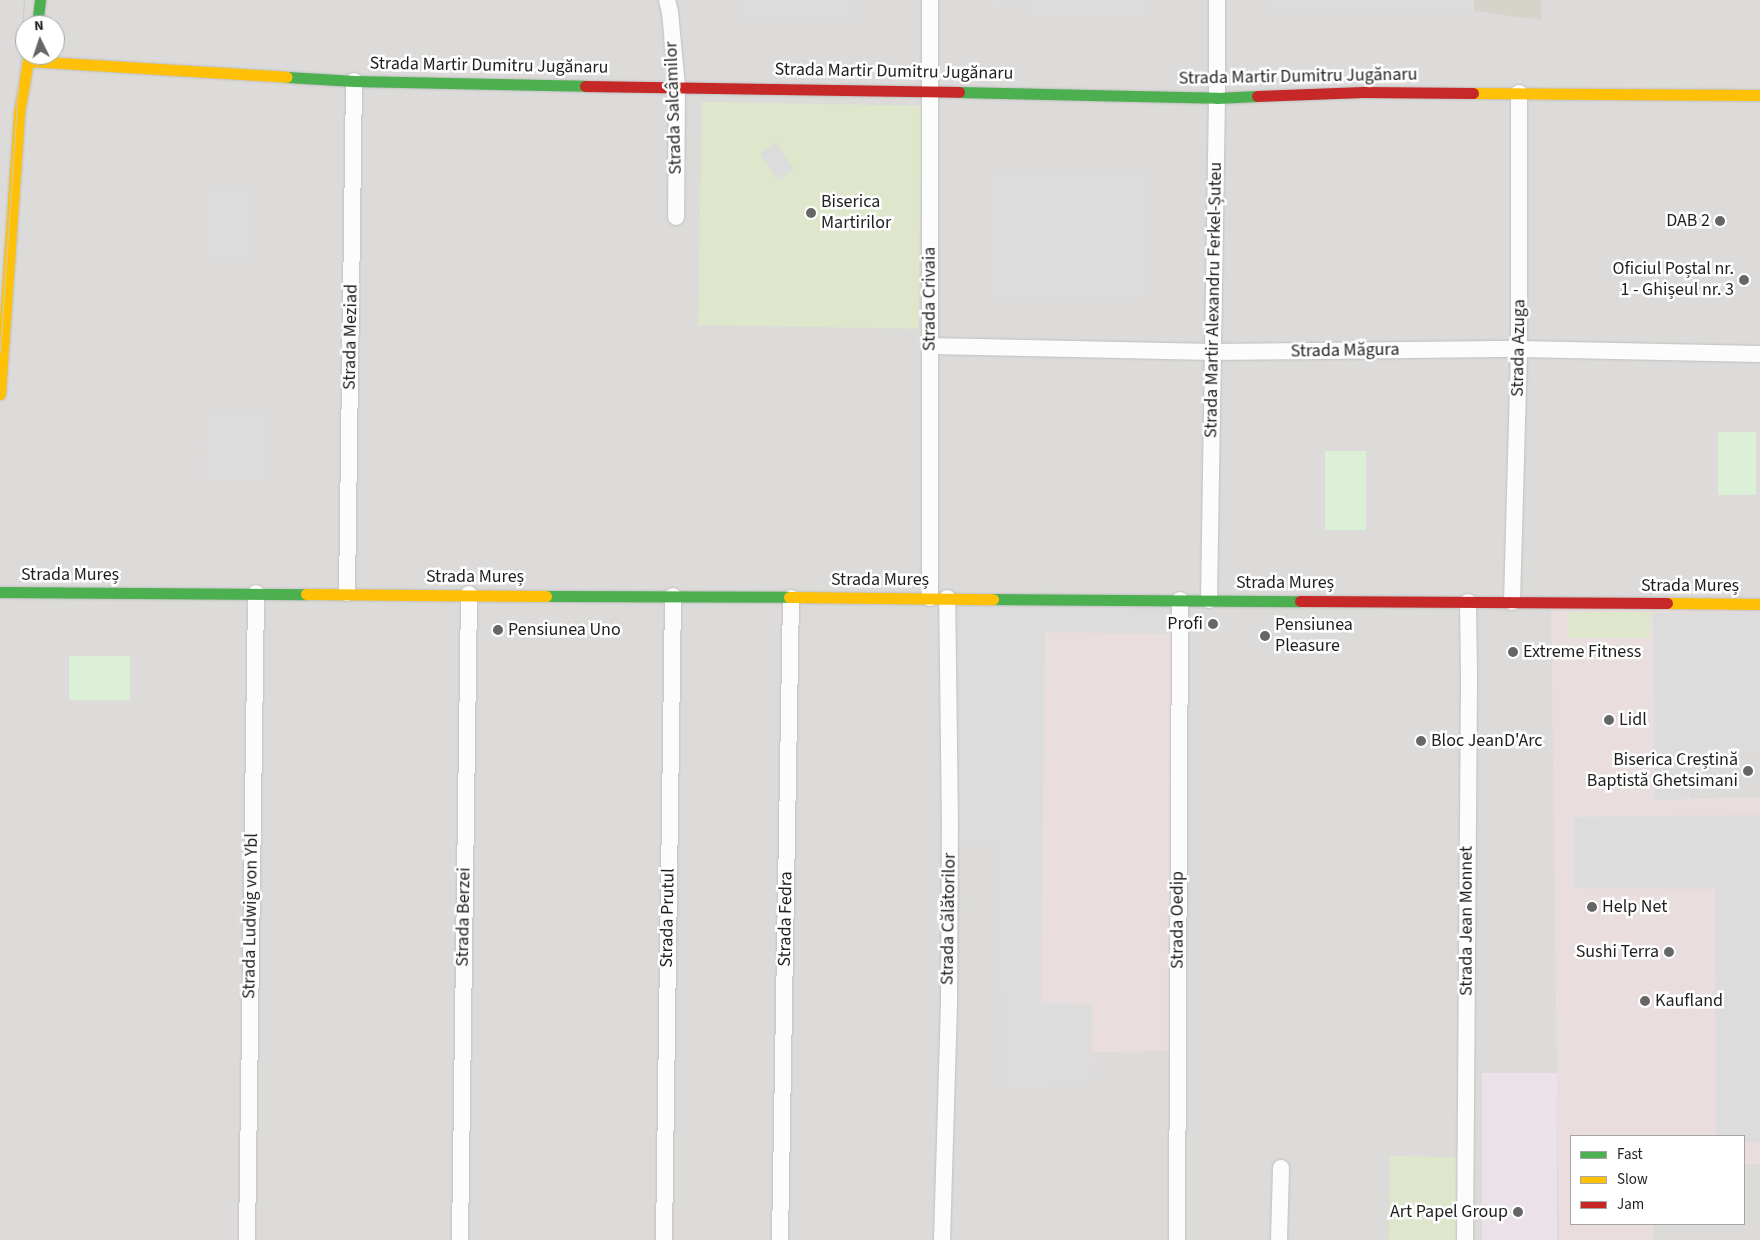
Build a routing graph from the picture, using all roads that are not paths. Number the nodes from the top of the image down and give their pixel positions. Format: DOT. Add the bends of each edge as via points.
graph roads {
  1 [pos="40,0"];
  2 [pos="667,0"];
  3 [pos="930,0"];
  4 [pos="1217,0"];
  5 [pos="38,15"];
  6 [pos="65,61"];
  7 [pos="28,65"];
  8 [pos="354,81"];
  9 [pos="677,86"];
  10 [pos="930,92"];
  11 [pos="1519,93"];
  12 [pos="1760,95"];
  13 [pos="1217,98"];
  14 [pos="676,217"];
  15 [pos="931,346"];
  16 [pos="1520,350"];
  17 [pos="1213,352"];
  18 [pos="1760,354"];
  19 [pos="0,394"];
  20 [pos="0,592"];
  21 [pos="256,593"];
  22 [pos="347,593"];
  23 [pos="469,594"];
  24 [pos="673,596"];
  25 [pos="792,598"];
  26 [pos="930,598"];
  27 [pos="947,598"];
  28 [pos="1180,600"];
  29 [pos="1209,600"];
  30 [pos="1468,602"];
  31 [pos="1512,602"];
  32 [pos="1760,604"];
  33 [pos="1281,1168"];
  34 [pos="247,1240"];
  35 [pos="460,1240"];
  36 [pos="664,1240"];
  37 [pos="780,1240"];
  38 [pos="942,1240"];
  39 [pos="1177,1240"];
  40 [pos="1279,1240"];
  41 [pos="1465,1240"];
  1 -- 5 [label="street"];
  2 -- 9 [label="street, Strada Salcâmilor"];
  3 -- 10 [label="street, Strada Crivaia"];
  4 -- 13 [label="street, Strada Martir Alexandru Ferkel-Șuteu"];
  6 -- 8 [label="street, Strada Martir Dumitru Jugănaru"];
  7 -- 19 [label="street" via="19,113"];
  8 -- 9 [label="street, Strada Martir Dumitru Jugănaru"];
  8 -- 22 [label="street, Strada Meziad"];
  9 -- 10 [label="street, Strada Martir Dumitru Jugănaru"];
  9 -- 14 [label="street, Strada Salcâmilor"];
  10 -- 13 [label="street, Strada Martir Dumitru Jugănaru"];
  10 -- 15 [label="street, Strada Crivaia"];
  11 -- 12 [label="street, Strada Martir Dumitru Jugănaru"];
  11 -- 13 [label="street, Strada Martir Dumitru Jugănaru" via="1363,92"];
  11 -- 16 [label="street, Strada Azuga"];
  13 -- 17 [label="street, Strada Martir Alexandru Ferkel-Șuteu"];
  15 -- 17 [label="street, Strada Măgura"];
  15 -- 26 [label="street, Strada Crivaia"];
  16 -- 17 [label="street, Strada Măgura"];
  16 -- 18 [label="street, Strada Măgura"];
  16 -- 31 [label="street, Strada Azuga"];
  17 -- 29 [label="street, Strada Martir Alexandru Ferkel-Șuteu"];
  20 -- 21 [label="street, Strada Mureș"];
  21 -- 22 [label="street, Strada Mureș"];
  21 -- 34 [label="street, Strada Ludwig von Ybl"];
  22 -- 23 [label="street, Strada Mureș"];
  23 -- 24 [label="street, Strada Mureș"];
  23 -- 35 [label="street, Strada Berzei"];
  24 -- 25 [label="street, Strada Mureș"];
  24 -- 36 [label="street, Strada Prutul"];
  25 -- 26 [label="street, Strada Mureș"];
  25 -- 37 [label="street, Strada Fedra"];
  26 -- 27 [label="street, Strada Mureș"];
  27 -- 28 [label="street, Strada Mureș"];
  27 -- 38 [label="street, Strada Călătorilor" via="949,1001"];
  28 -- 29 [label="street, Strada Mureș"];
  28 -- 39 [label="street, Strada Oedip"];
  29 -- 30 [label="street, Strada Mureș"];
  30 -- 31 [label="street, Strada Mureș"];
  30 -- 41 [label="street, Strada Jean Monnet"];
  31 -- 32 [label="street, Strada Mureș"];
  33 -- 40 [label="street"];
}
